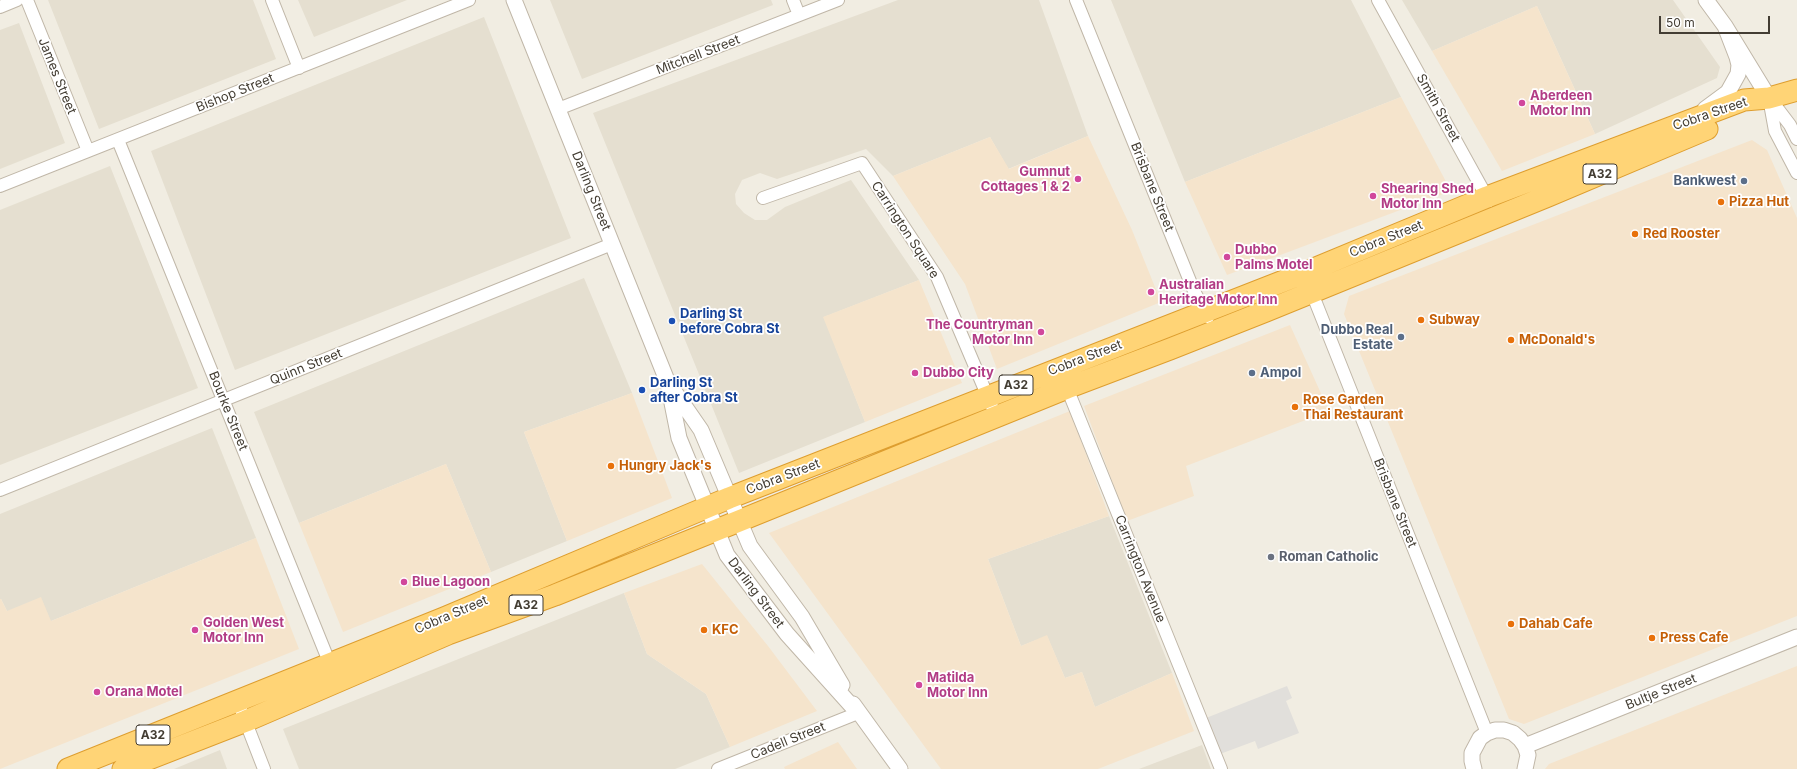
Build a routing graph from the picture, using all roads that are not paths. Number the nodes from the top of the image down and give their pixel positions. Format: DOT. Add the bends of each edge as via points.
graph roads {
  1 [pos="17,0"];
  2 [pos="26,0"];
  3 [pos="272,0"];
  4 [pos="469,0"];
  5 [pos="514,0"];
  6 [pos="793,0"];
  7 [pos="838,0"];
  8 [pos="1076,0"];
  9 [pos="1378,0"];
  10 [pos="1706,0"];
  11 [pos="0,7"];
  12 [pos="800,15"];
  13 [pos="1725,26"];
  14 [pos="299,68"];
  15 [pos="1797,90"];
  16 [pos="1769,98"];
  17 [pos="558,109"];
  18 [pos="1687,122"];
  19 [pos="1797,139"];
  20 [pos="118,140"];
  21 [pos="88,151"];
  22 [pos="1797,173"];
  23 [pos="0,186"];
  24 [pos="1487,197"];
  25 [pos="763,198"];
  26 [pos="1497,217"];
  27 [pos="612,244"];
  28 [pos="1304,273"];
  29 [pos="1312,292"];
  30 [pos="1266,311"];
  31 [pos="1204,312"];
  32 [pos="1059,368"];
  33 [pos="668,383"];
  34 [pos="1067,388"];
  35 [pos="987,396"];
  36 [pos="224,400"];
  37 [pos="996,416"];
  38 [pos="0,490"];
  39 [pos="729,498"];
  40 [pos="707,507"];
  41 [pos="739,521"];
  42 [pos="716,530"];
  43 [pos="1797,637"];
  44 [pos="333,673"];
  45 [pos="238,702"];
  46 [pos="858,713"];
  47 [pos="246,721"];
  48 [pos="1486,733"];
  49 [pos="1525,746"];
  50 [pos="68,769"];
  51 [pos="123,769"];
  52 [pos="264,769"];
  53 [pos="718,769"];
  54 [pos="900,769"];
  55 [pos="1221,769"];
  56 [pos="1474,769"];
  57 [pos="1525,769"];
  1 -- 11 [label="street"];
  2 -- 21 [label="street, James Street"];
  3 -- 14 [label="street"];
  4 -- 14 [label="street, Bishop Street"];
  5 -- 17 [label="street, Darling Street"];
  6 -- 12 [label="street"];
  7 -- 12 [label="street, Mitchell Street"];
  8 -- 31 [label="street, Brisbane Street"];
  9 -- 24 [label="street, Smith Street"];
  10 -- 13 [label="street"];
  12 -- 17 [label="street, Mitchell Street"];
  13 -- 16 [label="street"];
  13 -- 18 [label="street" via="1737,57 1738,74 1728,92"];
  14 -- 20 [label="street, Bishop Street"];
  15 -- 16 [label="highway, A32"];
  16 -- 18 [label="highway, Cobra Street / A32" via="1744,100"];
  16 -- 19 [label="street" via="1790,125"];
  16 -- 22 [label="street" via="1775,131"];
  16 -- 26 [label="highway, Cobra Street / A32" via="1751,112"];
  17 -- 27 [label="street, Darling Street"];
  18 -- 24 [label="highway, Cobra Street / A32"];
  20 -- 21 [label="street, Bishop Street"];
  20 -- 36 [label="street, Bourke Street"];
  21 -- 23 [label="street, Bishop Street"];
  24 -- 26 [label="street, Smith Street"];
  24 -- 28 [label="highway, Cobra Street / A32"];
  25 -- 35 [label="street, Carrington Square" via="862,163 937,277"];
  26 -- 29 [label="highway, Cobra Street / A32"];
  27 -- 33 [label="street, Darling Street"];
  27 -- 36 [label="street, Quinn Street"];
  28 -- 29 [label="street, Brisbane Street"];
  28 -- 31 [label="highway, Cobra Street / A32"];
  29 -- 30 [label="highway, Cobra Street / A32"];
  29 -- 48 [label="street, Brisbane Street"];
  30 -- 31 [label="street" via="1220,322 1213,321"];
  30 -- 34 [label="highway, Cobra Street / A32"];
  31 -- 32 [label="highway, Cobra Street / A32"];
  32 -- 34 [label="street, Carrington Avenue"];
  32 -- 35 [label="highway, Cobra Street / A32"];
  33 -- 39 [label="street, Darling Street" via="701,430"];
  33 -- 40 [label="street, Darling Street" via="679,438"];
  34 -- 37 [label="highway, Cobra Street / A32"];
  34 -- 55 [label="street, Carrington Avenue"];
  35 -- 37 [label="street, Carrington Square"];
  35 -- 39 [label="highway, Cobra Street / A32"];
  36 -- 38 [label="street, Quinn Street"];
  36 -- 44 [label="street, Bourke Street"];
  37 -- 41 [label="highway, Cobra Street / A32"];
  39 -- 40 [label="highway, Cobra Street / A32"];
  39 -- 41 [label="street, Darling Street"];
  40 -- 42 [label="street, Darling Street"];
  40 -- 44 [label="highway, Cobra Street / A32" via="444,618"];
  41 -- 42 [label="highway, Cobra Street / A32"];
  41 -- 46 [label="street, Darling Street" via="750,546 802,617"];
  42 -- 44 [label="highway, Cobra Street / A32" via="554,595"];
  42 -- 46 [label="street, Darling Street" via="727,555 787,634"];
  43 -- 49 [label="street, Bultje Street"];
  44 -- 45 [label="highway, Cobra Street / A32"];
  44 -- 47 [label="highway, Cobra Street / A32"];
  45 -- 47 [label="street"];
  45 -- 50 [label="highway, Cobra Street / A32"];
  46 -- 53 [label="street, Cadell Street"];
  46 -- 54 [label="street, Darling Street"];
  47 -- 51 [label="highway, Cobra Street / A32"];
  47 -- 52 [label="street"];
  48 -- 49 [label="street" via="1504,730 1517,736"];
  48 -- 56 [label="street" via="1475,745 1472,761"];
  49 -- 57 [label="street" via="1528,755"];
}
